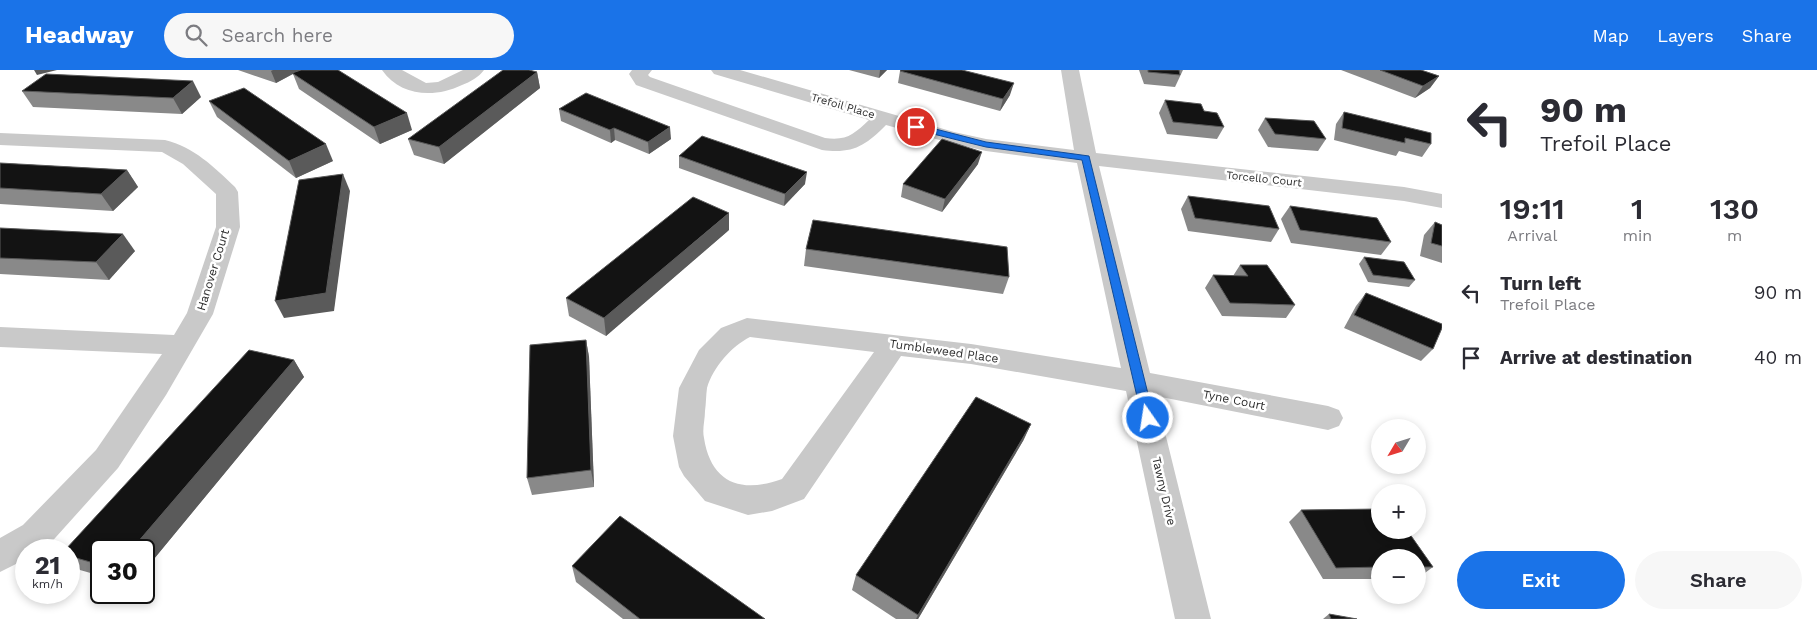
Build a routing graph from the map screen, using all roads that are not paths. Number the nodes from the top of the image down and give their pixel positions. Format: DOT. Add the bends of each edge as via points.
graph roads {
  1 [pos="391,70"];
  2 [pos="474,70"];
  3 [pos="643,70"];
  4 [pos="720,70"];
  5 [pos="1070,70"];
  6 [pos="883,117"];
  7 [pos="0,139"];
  8 [pos="1086,157"];
  9 [pos="1442,201"];
  10 [pos="0,336"];
  11 [pos="894,344"];
  12 [pos="182,345"];
  13 [pos="1140,382"];
  14 [pos="1328,418"];
  15 [pos="0,556"];
  16 [pos="1193,619"];
  1 -- 2 [label="street" via="425,89 452,83"];
  3 -- 6 [label="street" via="638,74 643,81 822,144 838,147 854,144"];
  4 -- 6 [label="street, Trefoil Place"];
  5 -- 8 [label="street, Tawny Drive"];
  6 -- 8 [label="street, Trefoil Place" via="986,145"];
  7 -- 12 [label="street, Hanover Court" via="165,146 177,150 204,170 227,192 228,227 200,314"];
  8 -- 9 [label="street, Torcello Court"];
  8 -- 13 [label="street, Tawny Drive"];
  10 -- 12 [label="street"];
  11 -- 11 [label="street, Tumbleweed Place" via="793,489 772,497 748,500 716,491 695,468 688,436 693,388 708,357 731,335 747,327"];
  11 -- 13 [label="street, Tumbleweed Place"];
  12 -- 15 [label="street, Hanover Court" via="107,459 35,536"];
  13 -- 14 [label="street, Tyne Court"];
  13 -- 16 [label="street, Tawny Drive"];
}
